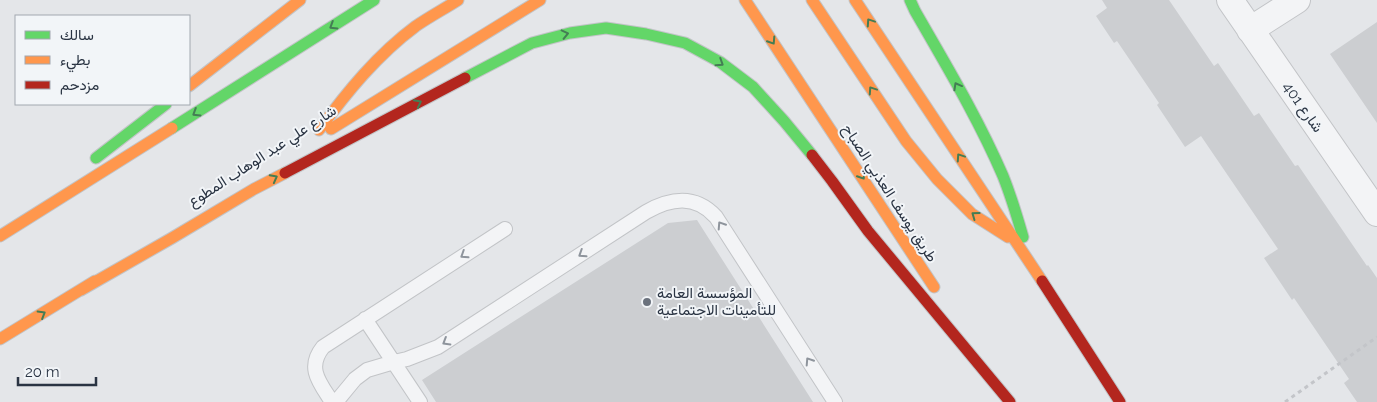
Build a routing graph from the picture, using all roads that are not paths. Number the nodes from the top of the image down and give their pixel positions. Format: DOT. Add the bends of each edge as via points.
graph roads {
  1 [pos="300,0"];
  2 [pos="374,0"];
  3 [pos="458,0"];
  4 [pos="540,0"];
  5 [pos="745,0"];
  6 [pos="812,0"];
  7 [pos="855,0"];
  8 [pos="910,0"];
  9 [pos="1230,0"];
  10 [pos="1297,0"];
  11 [pos="1250,30"];
  12 [pos="190,85"];
  13 [pos="165,105"];
  14 [pos="88,165"];
  15 [pos="268,169"];
  16 [pos="64,183"];
  17 [pos="1377,213"];
  18 [pos="14,228"];
  19 [pos="505,229"];
  20 [pos="0,236"];
  21 [pos="1016,242"];
  22 [pos="1028,260"];
  23 [pos="81,290"];
  24 [pos="940,295"];
  25 [pos="365,319"];
  26 [pos="956,320"];
  27 [pos="0,339"];
  28 [pos="394,362"];
  29 [pos="334,402"];
  30 [pos="420,402"];
  31 [pos="835,402"];
  32 [pos="1010,402"];
  33 [pos="1120,402"];
  1 -- 12 [label="street"];
  2 -- 18 [label="street, one-way"];
  3 -- 4 [label="street, شارع علي عبد الوهاب المطوع" via="416,26 385,52 332,111 316,137"];
  5 -- 24 [label="street, طريق يوسف العذبي الصباح, one-way"];
  21 -- 6 [label="street, one-way" via="972,214 937,179 906,141"];
  21 -- 7 [label="street, one-way"];
  22 -- 8 [label="street, one-way" via="1000,167"];
  9 -- 11 [label="street, شارع 401"];
  10 -- 11 [label="street"];
  11 -- 17 [label="street, شارع 401"];
  13 -- 14 [label="street"];
  15 -- 23 [label="street, شارع علي عبد الوهاب المطوع"];
  16 -- 18 [label="street"];
  18 -- 20 [label="street"];
  19 -- 25 [label="lane, one-way"];
  21 -- 22 [label="street"];
  22 -- 33 [label="street"];
  27 -- 23 [label="street, شارع علي عبد الوهاب المطوع, one-way"];
  23 -- 32 [label="street, one-way" via="254,189 532,43 606,28 685,43 720,62 753,87 784,121 868,231"];
  25 -- 28 [label="lane"];
  25 -- 29 [label="lane" via="317,354 315,370 319,382"];
  26 -- 32 [label="street"];
  28 -- 29 [label="lane" via="367,370 355,378"];
  28 -- 30 [label="lane"];
  31 -- 28 [label="lane, one-way" via="716,217 697,202 656,206 438,347"];
}
